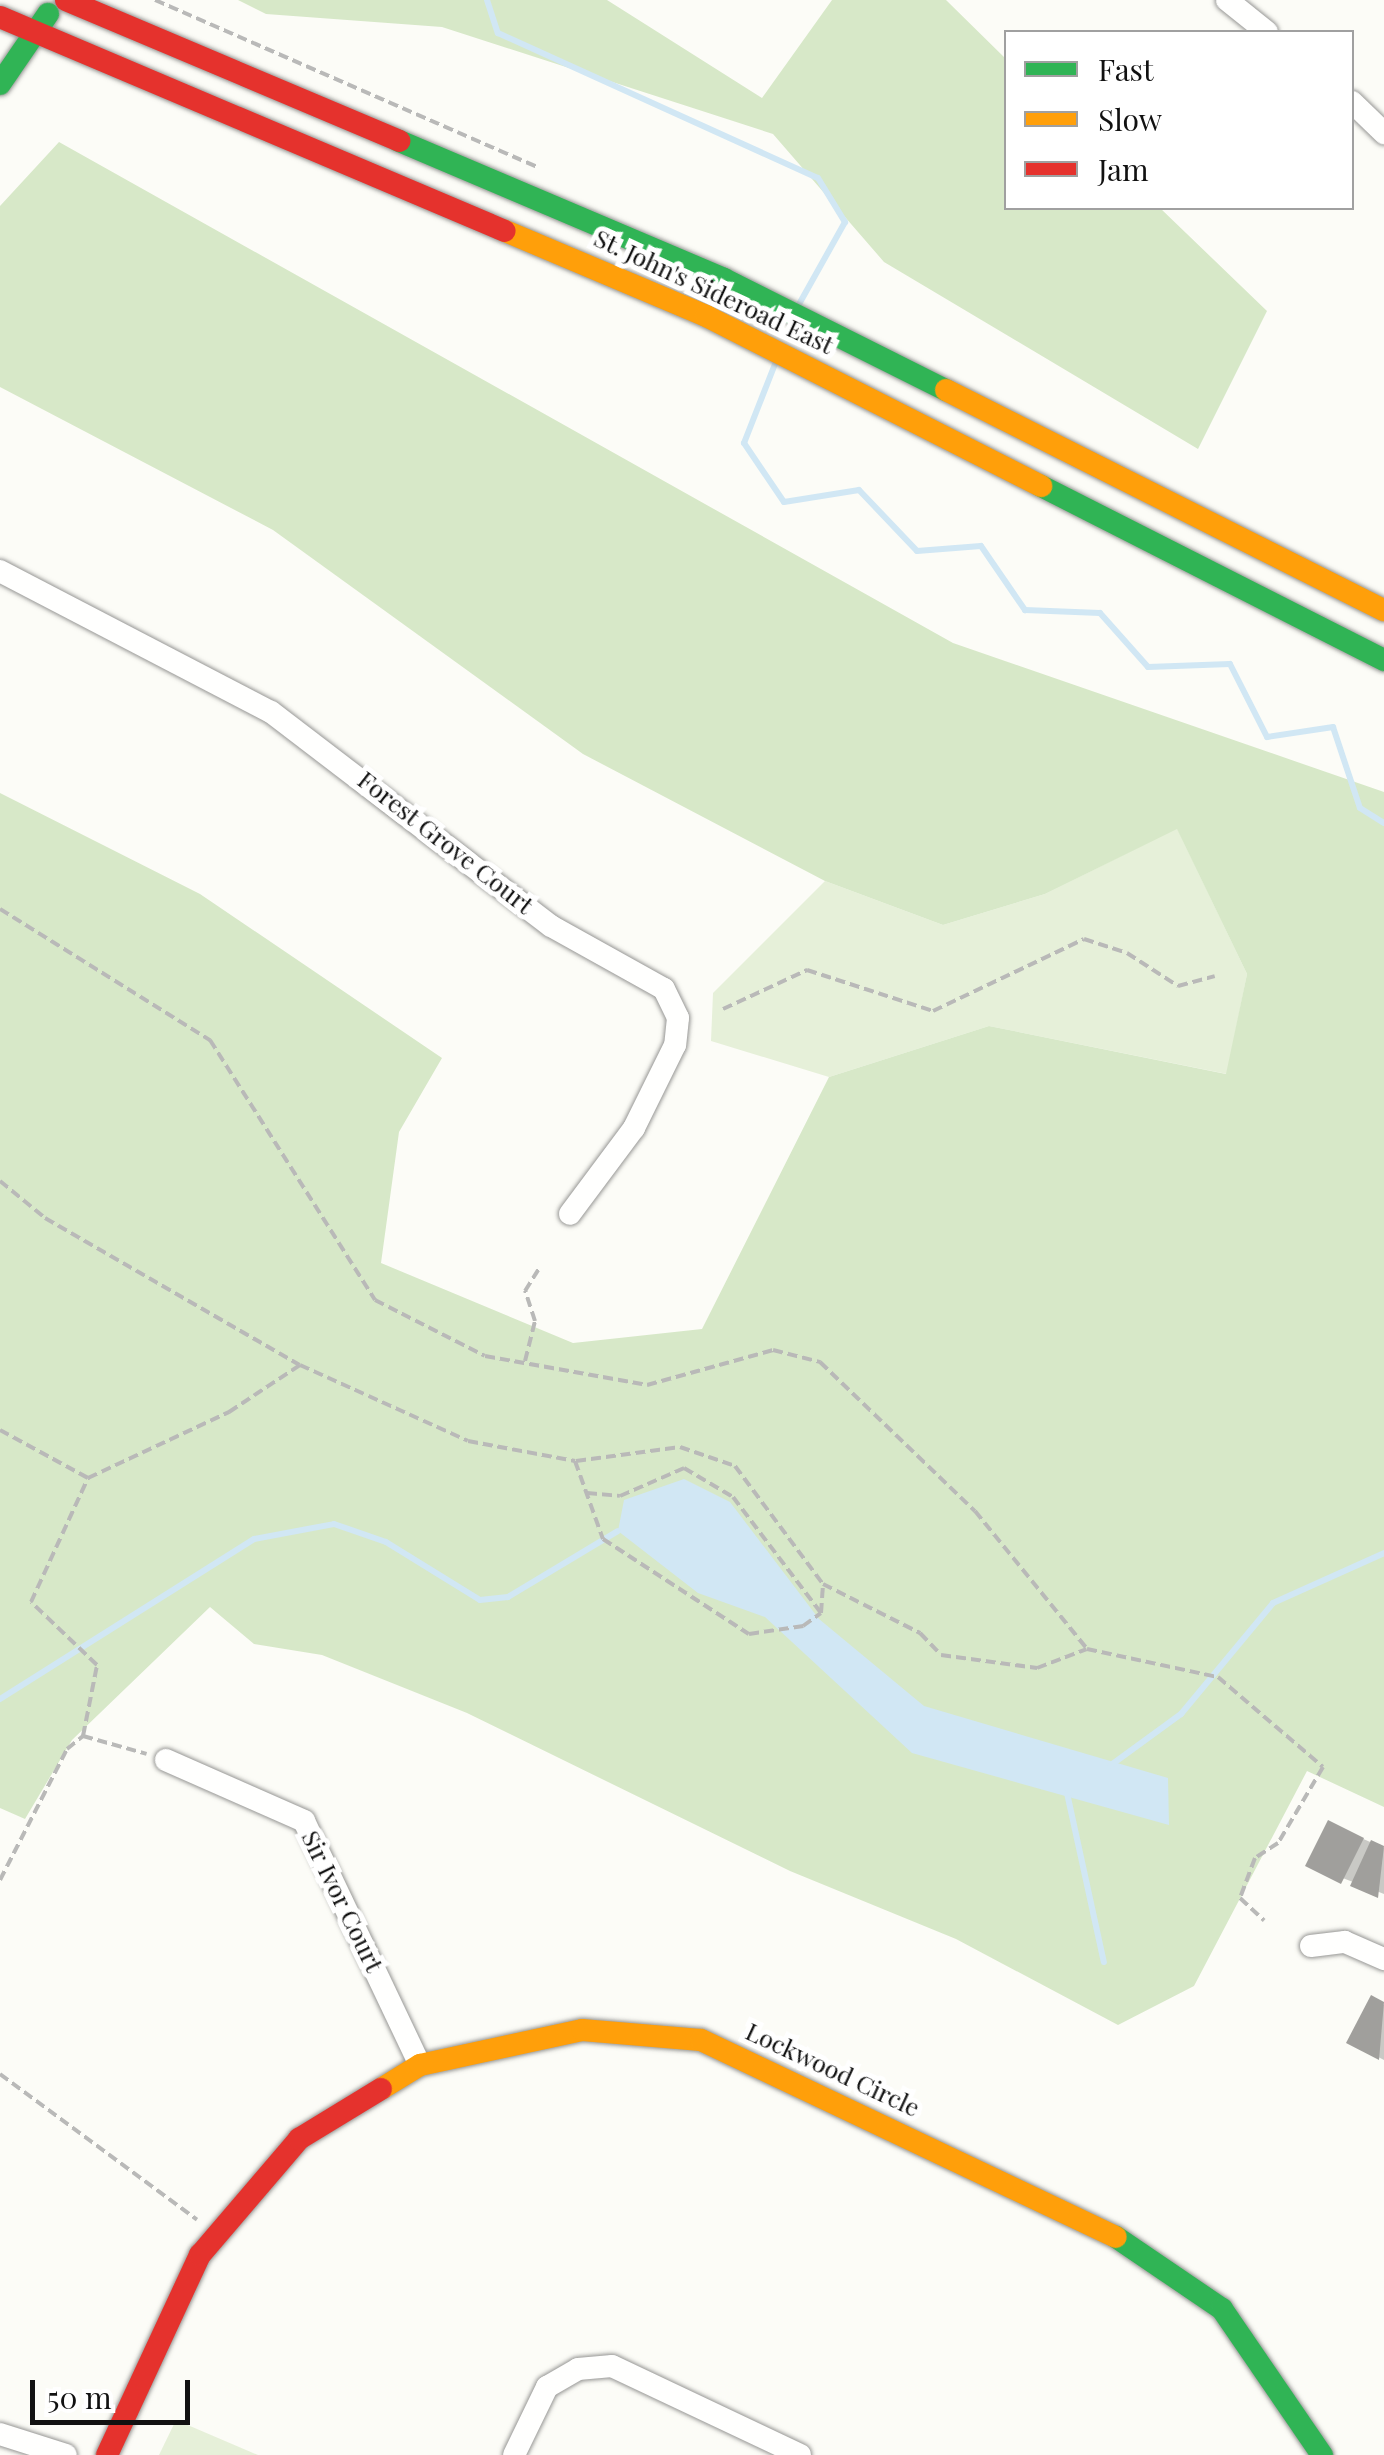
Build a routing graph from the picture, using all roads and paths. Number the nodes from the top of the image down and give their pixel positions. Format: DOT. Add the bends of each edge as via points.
graph roads {
  1 [pos="56,0"];
  2 [pos="66,0"];
  3 [pos="155,0"];
  4 [pos="1227,0"];
  5 [pos="1268,0"];
  6 [pos="0,17"];
  7 [pos="1260,26"];
  8 [pos="36,32"];
  9 [pos="0,84"];
  10 [pos="1354,104"];
  11 [pos="1384,133"];
  12 [pos="548,172"];
  13 [pos="0,571"];
  14 [pos="1384,610"];
  15 [pos="1384,660"];
  16 [pos="0,909"];
  17 [pos="1215,976"];
  18 [pos="723,1009"];
  19 [pos="0,1181"];
  20 [pos="570,1214"];
  21 [pos="540,1267"];
  22 [pos="525,1363"];
  23 [pos="300,1365"];
  24 [pos="0,1430"];
  25 [pos="575,1461"];
  26 [pos="88,1478"];
  27 [pos="587,1493"];
  28 [pos="822,1584"];
  29 [pos="821,1613"];
  30 [pos="1087,1649"];
  31 [pos="84,1736"];
  32 [pos="166,1760"];
  33 [pos="0,1880"];
  34 [pos="1264,1920"];
  35 [pos="1311,1946"];
  36 [pos="1384,1959"];
  37 [pos="420,2064"];
  38 [pos="0,2074"];
  39 [pos="216,2233"];
  40 [pos="0,2434"];
  41 [pos="66,2455"];
  42 [pos="107,2455"];
  43 [pos="514,2455"];
  44 [pos="800,2455"];
  45 [pos="1322,2455"];
  1 -- 8 [label="main road"];
  2 -- 14 [label="main road, St. John's Sideroad East" via="724,280"];
  3 -- 12 [label="path"];
  4 -- 7 [label="street"];
  5 -- 7 [label="street"];
  6 -- 8 [label="main road, St. John's Sideroad East"];
  8 -- 9 [label="main road"];
  8 -- 15 [label="main road, St. John's Sideroad East" via="706,316"];
  10 -- 11 [label="street"];
  13 -- 20 [label="street, Forest Grove Court" via="270,712 552,926 664,989 678,1018 675,1046 634,1128"];
  16 -- 22 [label="path" via="210,1040 375,1300 485,1356"];
  17 -- 18 [label="path" via="1178,986 1127,952 1084,939 932,1011 807,970"];
  19 -- 23 [label="path" via="45,1218"];
  21 -- 22 [label="path" via="525,1292 534,1321"];
  22 -- 30 [label="path" via="647,1386 773,1350 820,1362 975,1511"];
  23 -- 25 [label="path" via="468,1442"];
  23 -- 26 [label="path" via="230,1412"];
  24 -- 26 [label="path"];
  25 -- 27 [label="path"];
  25 -- 28 [label="path" via="680,1447 735,1466"];
  26 -- 31 [label="path" via="31,1602 98,1665"];
  27 -- 29 [label="path" via="603,1539 749,1634 804,1626"];
  27 -- 29 [label="path" via="620,1496 684,1468 734,1497"];
  28 -- 29 [label="path"];
  28 -- 30 [label="path" via="920,1633 942,1655 1038,1668"];
  30 -- 34 [label="path" via="1218,1677 1323,1766 1278,1843 1255,1858 1240,1898"];
  31 -- 32 [label="path"];
  31 -- 33 [label="path" via="68,1749"];
  32 -- 37 [label="street, Sir Ivor Court" via="304,1821"];
  35 -- 36 [label="street" via="1345,1942"];
  37 -- 39 [label="main road, Lockwood Circle" via="300,2139"];
  37 -- 45 [label="main road, Lockwood Circle" via="582,2030 701,2040 776,2068 1174,2272 1222,2309"];
  38 -- 39 [label="path"];
  39 -- 42 [label="main road, Lockwood Circle"];
  40 -- 41 [label="street"];
  43 -- 44 [label="street" via="547,2387 578,2368 612,2366"];
}
